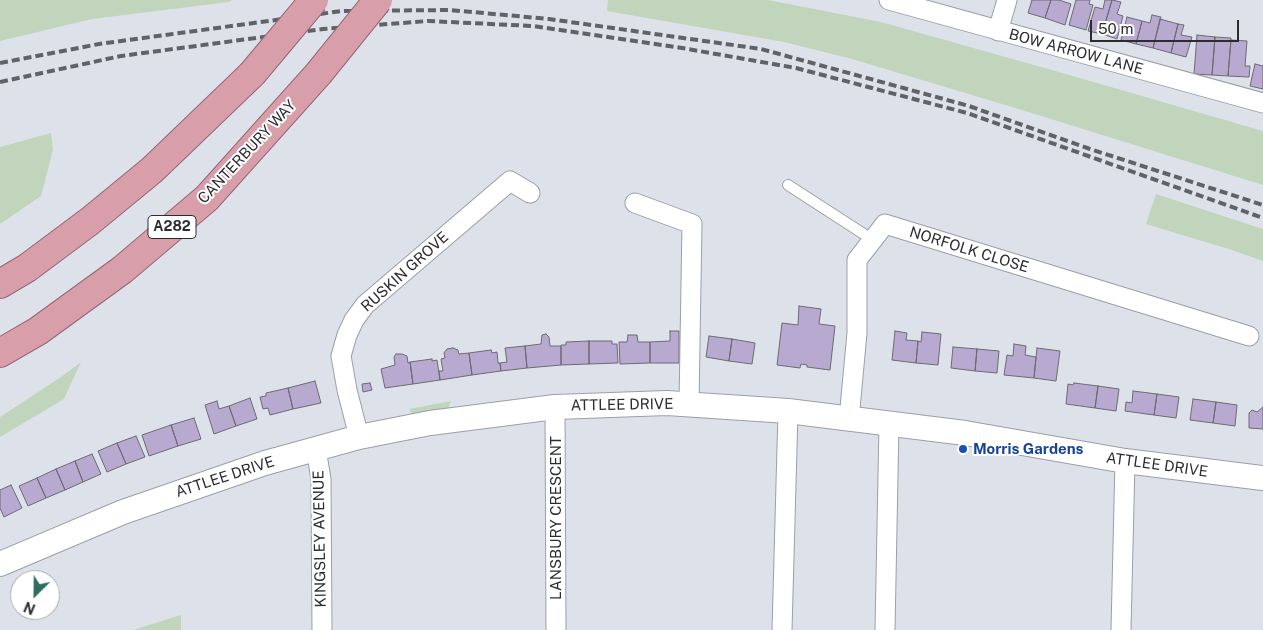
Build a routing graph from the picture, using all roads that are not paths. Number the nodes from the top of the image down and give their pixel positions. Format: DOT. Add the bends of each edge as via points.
graph roads {
  1 [pos="314,0"];
  2 [pos="378,0"];
  3 [pos="889,0"];
  4 [pos="1006,0"];
  5 [pos="998,31"];
  6 [pos="1263,103"];
  7 [pos="788,186"];
  8 [pos="530,193"];
  9 [pos="635,203"];
  10 [pos="872,240"];
  11 [pos="0,284"];
  12 [pos="1249,336"];
  13 [pos="0,353"];
  14 [pos="689,404"];
  15 [pos="555,407"];
  16 [pos="788,411"];
  17 [pos="849,418"];
  18 [pos="889,424"];
  19 [pos="359,437"];
  20 [pos="316,449"];
  21 [pos="1125,461"];
  22 [pos="1263,478"];
  23 [pos="0,564"];
  24 [pos="322,630"];
  25 [pos="556,630"];
  26 [pos="782,630"];
  27 [pos="885,630"];
  28 [pos="1121,630"];
  1 -- 11 [label="highway, bridge" via="252,74 152,170 27,268"];
  2 -- 13 [label="highway, CANTERBURY WAY / A282, bridge" via="319,73 207,198 122,270 38,331"];
  3 -- 5 [label="street, BOW ARROW LANE"];
  4 -- 5 [label="street"];
  5 -- 6 [label="street, BOW ARROW LANE"];
  7 -- 10 [label="lane"];
  8 -- 19 [label="street, RUSKIN GROVE" via="510,181 365,305 354,320 341,356"];
  9 -- 14 [label="street" via="692,224"];
  10 -- 12 [label="street, NORFOLK CLOSE" via="885,224"];
  10 -- 17 [label="street, NORFOLK CLOSE" via="857,260 857,333"];
  14 -- 15 [label="street, ATTLEE DRIVE"];
  14 -- 16 [label="street, ATTLEE DRIVE"];
  15 -- 19 [label="street, ATTLEE DRIVE" via="454,419"];
  15 -- 25 [label="street, LANSBURY CRESCENT"];
  16 -- 17 [label="street, ATTLEE DRIVE"];
  16 -- 26 [label="street"];
  17 -- 18 [label="street, ATTLEE DRIVE"];
  18 -- 21 [label="street, ATTLEE DRIVE" via="965,433"];
  18 -- 27 [label="street"];
  19 -- 20 [label="street, ATTLEE DRIVE"];
  20 -- 23 [label="street, ATTLEE DRIVE" via="165,496"];
  20 -- 24 [label="street, KINGSLEY AVENUE" via="321,480"];
  21 -- 22 [label="street, ATTLEE DRIVE"];
  21 -- 28 [label="street"];
}
